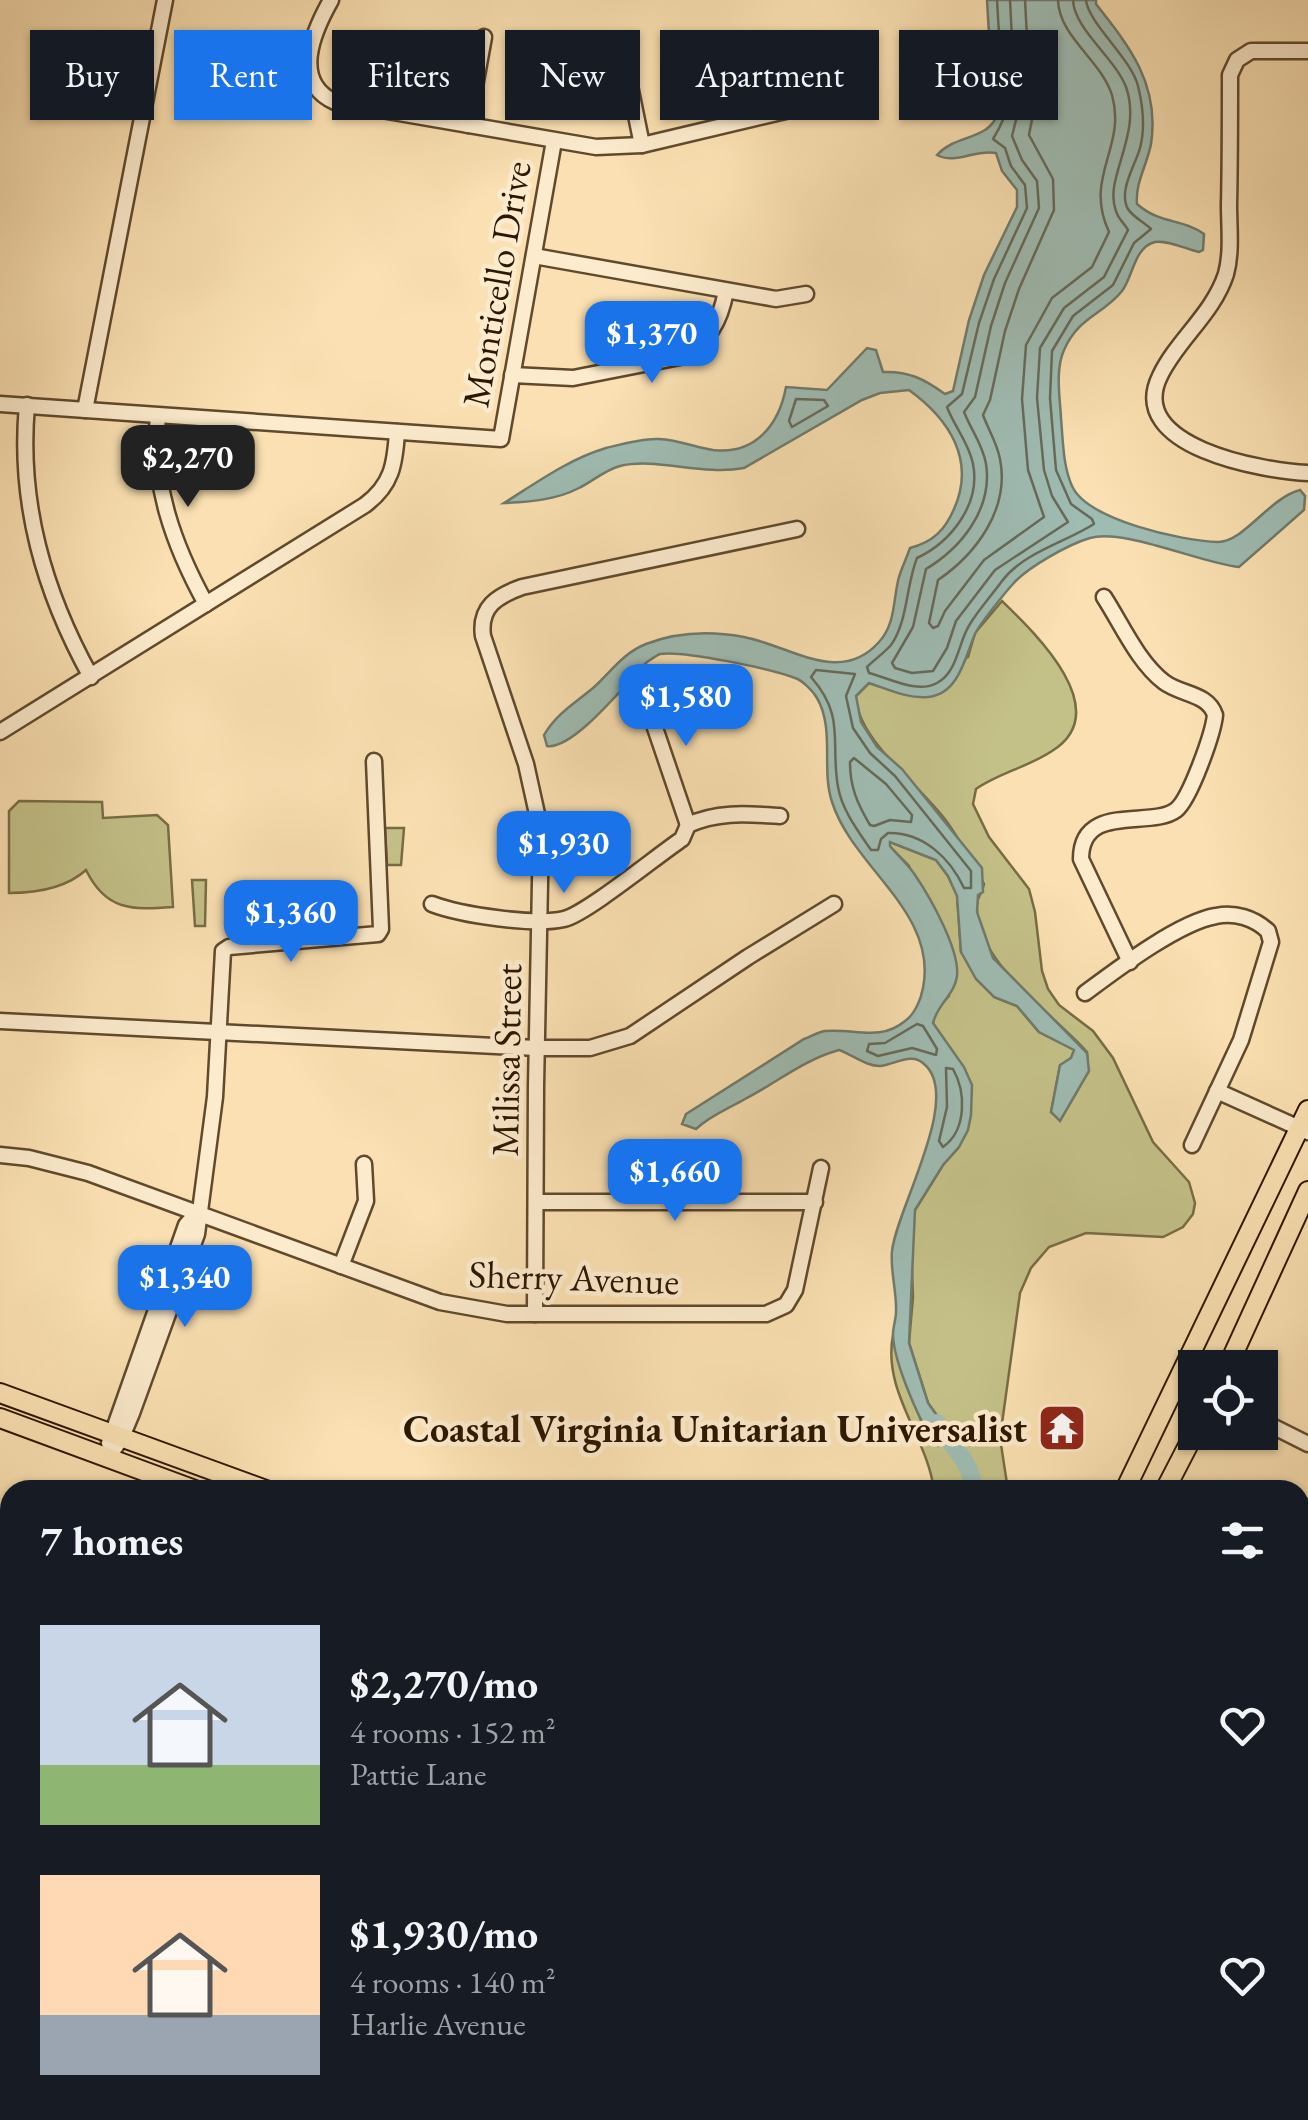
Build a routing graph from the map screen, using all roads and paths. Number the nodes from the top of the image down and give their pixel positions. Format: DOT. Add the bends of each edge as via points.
graph roads {
  1 [pos="165,0"];
  2 [pos="332,0"];
  3 [pos="1308,51"];
  4 [pos="469,120"];
  5 [pos="637,120"];
  6 [pos="746,120"];
  7 [pos="468,125"];
  8 [pos="554,141"];
  9 [pos="642,144"];
  10 [pos="534,256"];
  11 [pos="726,291"];
  12 [pos="806,294"];
  13 [pos="512,376"];
  14 [pos="0,404"];
  15 [pos="28,406"];
  16 [pos="85,410"];
  17 [pos="158,416"];
  18 [pos="397,432"];
  19 [pos="1308,473"];
  20 [pos="796,528"];
  21 [pos="1104,596"];
  22 [pos="206,604"];
  23 [pos="91,677"];
  24 [pos="634,701"];
  25 [pos="0,732"];
  26 [pos="374,761"];
  27 [pos="780,816"];
  28 [pos="688,825"];
  29 [pos="432,904"];
  30 [pos="834,904"];
  31 [pos="542,920"];
  32 [pos="1130,962"];
  33 [pos="1086,994"];
  34 [pos="0,1020"];
  35 [pos="218,1031"];
  36 [pos="536,1048"];
  37 [pos="1217,1091"];
  38 [pos="1308,1110"];
  39 [pos="1304,1130"];
  40 [pos="1192,1145"];
  41 [pos="0,1155"];
  42 [pos="364,1164"];
  43 [pos="822,1168"];
  44 [pos="1308,1192"];
  45 [pos="536,1202"];
  46 [pos="815,1202"];
  47 [pos="198,1212"];
  48 [pos="341,1266"];
  49 [pos="535,1314"];
  50 [pos="1235,1350"];
  51 [pos="0,1393"];
  52 [pos="0,1418"];
  53 [pos="1278,1429"];
  54 [pos="116,1435"];
  55 [pos="1308,1444"];
  56 [pos="1186,1450"];
  57 [pos="108,1458"];
  58 [pos="167,1480"];
  59 [pos="239,1480"];
  60 [pos="1130,1480"];
  61 [pos="1170,1480"];
  1 -- 16 [label="street"];
  2 -- 7 [label="street" via="310,53 308,70 318,92 335,102"];
  3 -- 19 [label="street" via="1252,50 1232,67 1225,276 1160,375 1154,396 1164,424 1178,437 1231,460"];
  4 -- 7 [label="street"];
  5 -- 9 [label="street"];
  6 -- 9 [label="street"];
  7 -- 8 [label="street"];
  8 -- 9 [label="street"];
  8 -- 10 [label="street, Monticello Drive"];
  10 -- 11 [label="street"];
  10 -- 13 [label="street, Monticello Drive" via="518,303"];
  11 -- 12 [label="street" via="776,298"];
  11 -- 13 [label="street" via="715,328 680,356 573,378"];
  13 -- 18 [label="street, Monticello Drive" via="501,439"];
  14 -- 15 [label="street"];
  15 -- 16 [label="street"];
  15 -- 23 [label="street" via="26,477 34,536 57,608"];
  16 -- 17 [label="street"];
  17 -- 18 [label="street"];
  17 -- 22 [label="street" via="167,518"];
  18 -- 22 [label="street" via="391,476 380,494"];
  20 -- 31 [label="street, Milissa Street" via="494,599 483,618 483,636 537,807"];
  21 -- 32 [label="street" via="1153,672 1172,688 1206,700 1216,716 1178,809 1129,817 1088,836 1082,860"];
  22 -- 23 [label="street"];
  23 -- 25 [label="street"];
  24 -- 28 [label="street" via="654,722"];
  26 -- 35 [label="street" via="381,929 225,948"];
  27 -- 28 [label="street" via="737,813"];
  28 -- 31 [label="street" via="682,839 570,917"];
  29 -- 31 [label="street" via="470,916"];
  30 -- 36 [label="street" via="630,1036 590,1048"];
  31 -- 36 [label="street, Milissa Street"];
  32 -- 33 [label="street"];
  32 -- 37 [label="street" via="1219,915 1268,930 1271,942 1241,1040"];
  34 -- 35 [label="street"];
  35 -- 36 [label="street"];
  35 -- 47 [label="street" via="209,1161"];
  36 -- 45 [label="street, Milissa Street"];
  37 -- 39 [label="street"];
  37 -- 40 [label="street"];
  38 -- 39 [label="main road"];
  39 -- 60 [label="main road"];
  41 -- 47 [label="street, Sherry Avenue" via="88,1173"];
  42 -- 48 [label="street" via="366,1201"];
  43 -- 46 [label="street, Sherry Avenue"];
  44 -- 50 [label="main road"];
  45 -- 46 [label="street"];
  45 -- 49 [label="street, Milissa Street"];
  46 -- 49 [label="street, Sherry Avenue" via="795,1290 774,1312"];
  47 -- 48 [label="street, Sherry Avenue"];
  47 -- 54 [label="street" via="197,1234"];
  48 -- 49 [label="street, Sherry Avenue" via="458,1307"];
  51 -- 54 [label="main road"];
  52 -- 57 [label="main road"];
  53 -- 55 [label="street"];
  54 -- 57 [label="street"];
  54 -- 59 [label="main road"];
  56 -- 61 [label="main road"];
  57 -- 58 [label="main road"];
}
